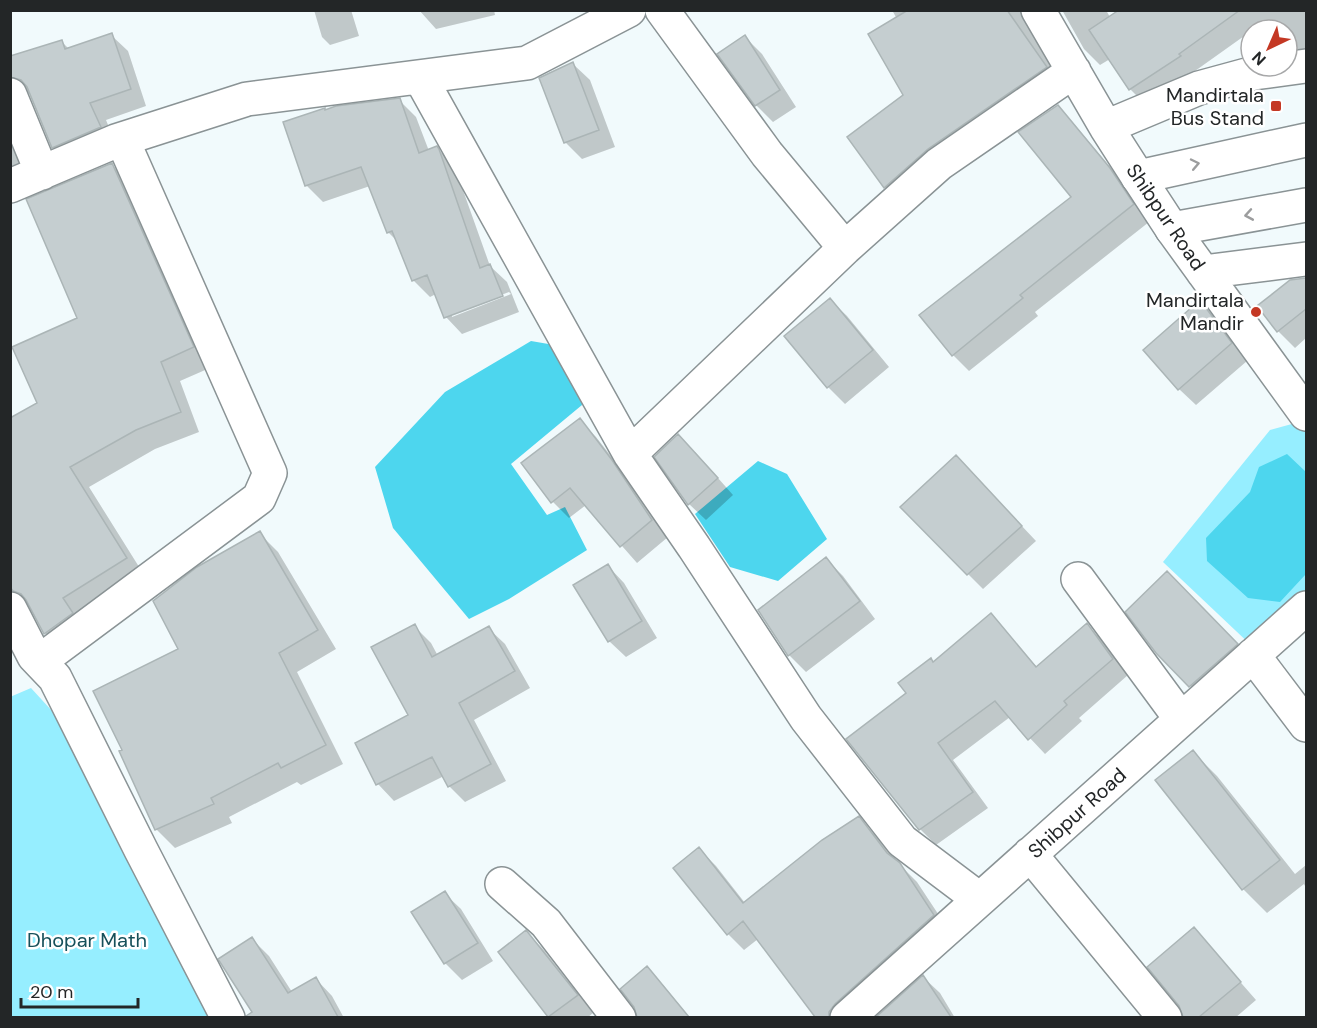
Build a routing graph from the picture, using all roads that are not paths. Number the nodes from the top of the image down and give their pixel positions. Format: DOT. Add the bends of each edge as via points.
graph roads {
  1 [pos="629,10"];
  2 [pos="662,10"];
  3 [pos="1038,10"];
  4 [pos="1306,66"];
  5 [pos="1074,71"];
  6 [pos="420,77"];
  7 [pos="10,95"];
  8 [pos="1106,127"];
  9 [pos="122,139"];
  10 [pos="1306,140"];
  11 [pos="42,173"];
  12 [pos="1138,177"];
  13 [pos="10,186"];
  14 [pos="1306,205"];
  15 [pos="1172,229"];
  16 [pos="845,248"];
  17 [pos="1306,259"];
  18 [pos="1203,272"];
  19 [pos="1306,414"];
  20 [pos="630,454"];
  21 [pos="1078,579"];
  22 [pos="1306,608"];
  23 [pos="10,609"];
  24 [pos="1253,655"];
  25 [pos="40,661"];
  26 [pos="1181,719"];
  27 [pos="1306,725"];
  28 [pos="1030,854"];
  29 [pos="502,884"];
  30 [pos="979,899"];
  31 [pos="228,1017"];
  32 [pos="619,1017"];
  33 [pos="847,1017"];
  34 [pos="1165,1017"];
  1 -- 6 [label="street" via="527,63"];
  2 -- 16 [label="street" via="767,154"];
  3 -- 5 [label="street, Shibpur Road"];
  4 -- 8 [label="street" via="1199,88"];
  5 -- 8 [label="street, Shibpur Road"];
  5 -- 16 [label="street" via="939,164"];
  6 -- 9 [label="street" via="247,99"];
  6 -- 20 [label="street"];
  7 -- 11 [label="street"];
  8 -- 12 [label="street, Shibpur Road"];
  9 -- 11 [label="street"];
  9 -- 25 [label="street" via="270,473 259,498"];
  12 -- 10 [label="street, one-way"];
  11 -- 13 [label="street"];
  12 -- 15 [label="street, Shibpur Road"];
  14 -- 15 [label="street, one-way"];
  15 -- 18 [label="street, Shibpur Road"];
  16 -- 20 [label="street"];
  17 -- 18 [label="street"];
  18 -- 19 [label="street, Shibpur Road"];
  20 -- 30 [label="street" via="806,718 902,841"];
  21 -- 26 [label="street"];
  22 -- 24 [label="street, Shibpur Road"];
  23 -- 25 [label="street"];
  24 -- 26 [label="street, Shibpur Road"];
  24 -- 27 [label="street"];
  25 -- 31 [label="street" via="55,678"];
  26 -- 28 [label="street, Shibpur Road"];
  28 -- 30 [label="street, Shibpur Road"];
  28 -- 34 [label="street"];
  29 -- 32 [label="street" via="546,922"];
  30 -- 33 [label="street, Shibpur Road"];
}
